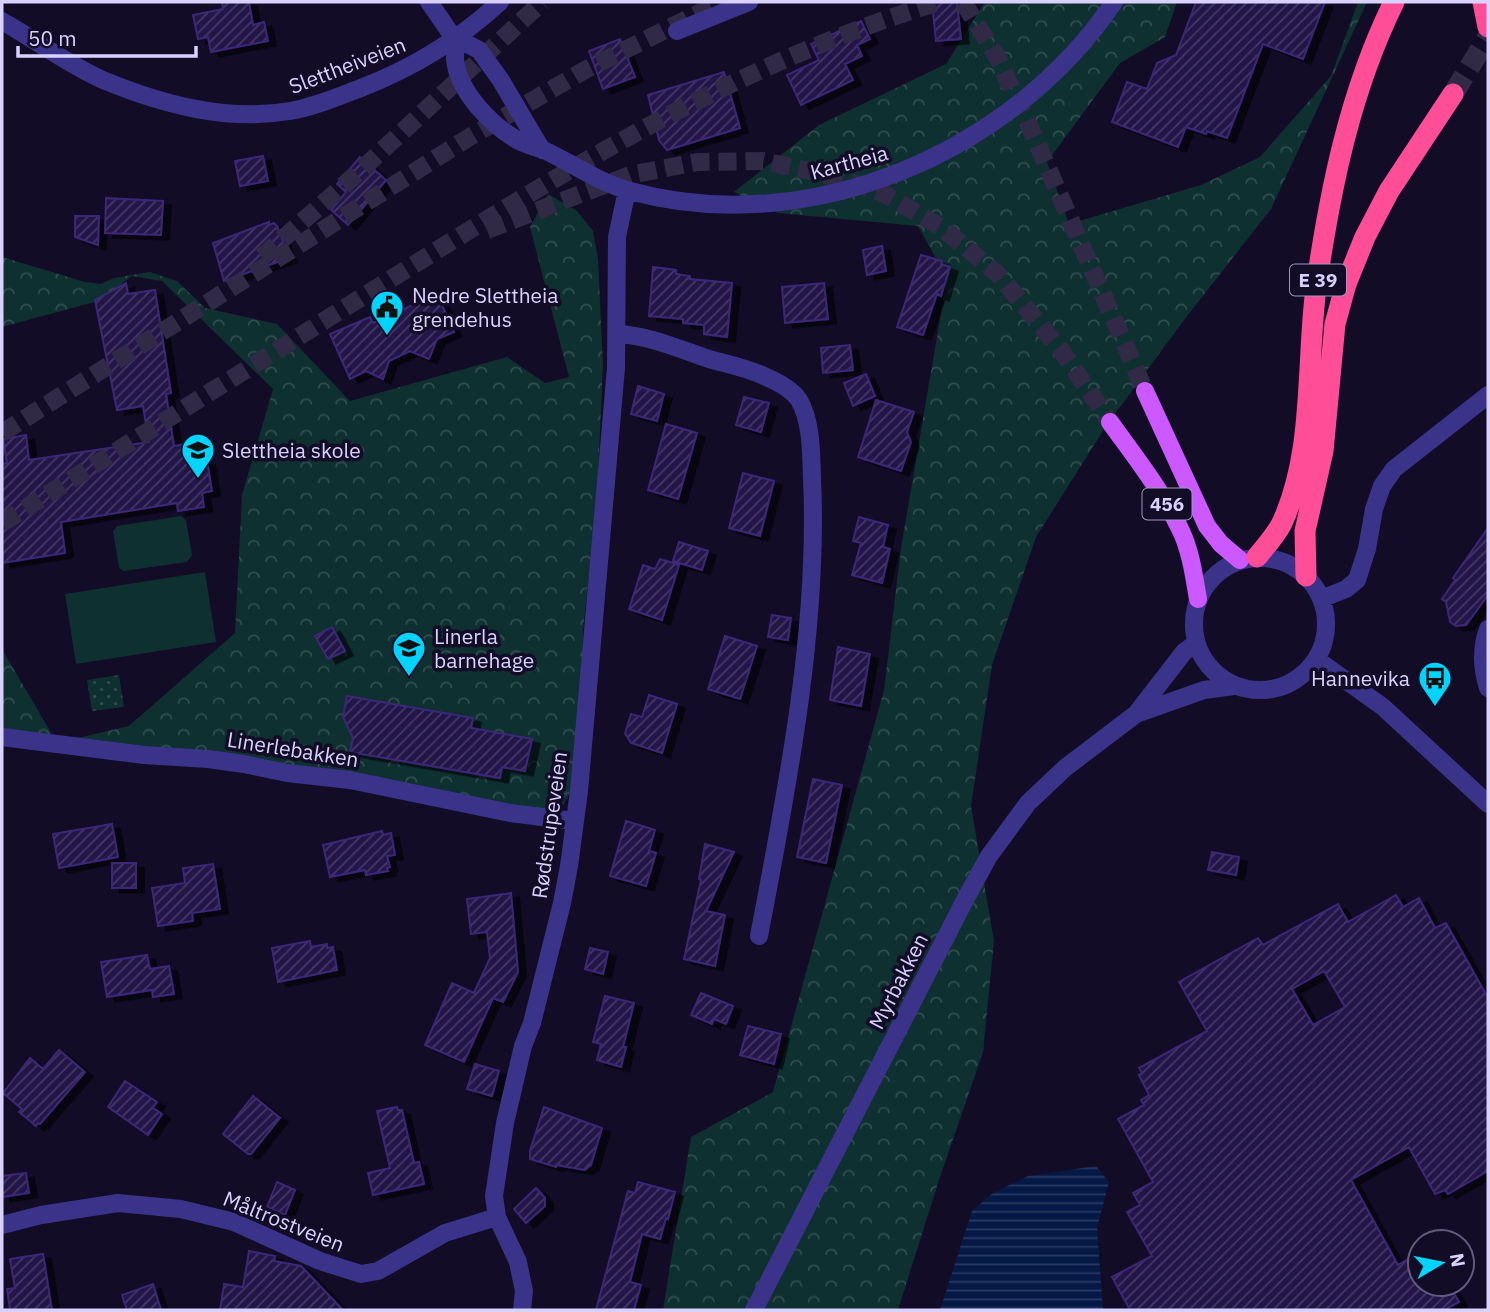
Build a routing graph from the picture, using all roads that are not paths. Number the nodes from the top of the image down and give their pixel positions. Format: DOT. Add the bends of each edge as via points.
graph roads {
  1 [pos="429,2"];
  2 [pos="500,2"];
  3 [pos="749,2"];
  4 [pos="1114,2"];
  5 [pos="1394,2"];
  6 [pos="1483,2"];
  7 [pos="2,21"];
  8 [pos="1488,27"];
  9 [pos="677,32"];
  10 [pos="456,38"];
  11 [pos="1453,94"];
  12 [pos="542,150"];
  13 [pos="627,190"];
  14 [pos="617,334"];
  15 [pos="1145,391"];
  16 [pos="1488,395"];
  17 [pos="1110,422"];
  18 [pos="1248,559"];
  19 [pos="1306,576"];
  20 [pos="1198,599"];
  21 [pos="1321,599"];
  22 [pos="1488,629"];
  23 [pos="1196,642"];
  24 [pos="1316,659"];
  25 [pos="1234,686"];
  26 [pos="1488,688"];
  27 [pos="1136,714"];
  28 [pos="2,737"];
  29 [pos="1488,804"];
  30 [pos="574,821"];
  31 [pos="759,936"];
  32 [pos="497,1217"];
  33 [pos="2,1225"];
  34 [pos="522,1310"];
  35 [pos="754,1310"];
  1 -- 10 [label="street"];
  2 -- 10 [label="street, Slettheiveien"];
  3 -- 9 [label="street"];
  4 -- 13 [label="street, Kartheia" via="1085,42 1010,110 967,140 901,172 805,198 748,204 684,201"];
  5 -- 18 [label="highway, E 39" via="1343,142 1329,209 1296,488 1281,526"];
  6 -- 8 [label="highway"];
  7 -- 10 [label="street, Slettheiveien" via="63,60 112,83 182,106 235,114 288,112 320,104 392,76"];
  10 -- 12 [label="street" via="479,50"];
  10 -- 12 [label="street, Kartheia" via="455,61 474,102 515,139"];
  11 -- 19 [label="highway, E 39" via="1389,191 1346,284 1335,324 1323,451 1305,531"];
  12 -- 13 [label="street, Kartheia"];
  13 -- 14 [label="street, Rødstrupeveien" via="617,237"];
  14 -- 30 [label="street, Rødstrupeveien" via="587,722"];
  14 -- 31 [label="street" via="761,374 798,398 805,415 813,507 806,645 789,775"];
  15 -- 18 [label="main road, 456" via="1207,526 1221,544"];
  16 -- 21 [label="street" via="1394,469 1374,509 1357,580"];
  17 -- 20 [label="main road, 456" via="1182,533"];
  18 -- 19 [label="street" via="1275,559"];
  18 -- 20 [label="street" via="1214,575"];
  19 -- 21 [label="street"];
  20 -- 23 [label="street" via="1193,621"];
  21 -- 24 [label="street" via="1326,619"];
  22 -- 26 [label="street" via="1483,673"];
  23 -- 25 [label="street" via="1205,663"];
  23 -- 27 [label="street, Myrbakken"];
  24 -- 25 [label="street" via="1304,673 1280,687 1252,690"];
  24 -- 29 [label="street" via="1383,707"];
  25 -- 27 [label="street, Myrbakken" via="1204,690"];
  27 -- 35 [label="street, Myrbakken" via="1043,787 989,856"];
  28 -- 30 [label="street, Linerlebakken" via="232,762"];
  30 -- 32 [label="street, Rødstrupeveien" via="562,903 505,1124 494,1196"];
  32 -- 33 [label="street, Måltrostveien" via="445,1233 378,1270 360,1274 234,1222 181,1209 118,1203"];
  32 -- 34 [label="street, Rødstrupeveien" via="518,1262 524,1291"];
}
